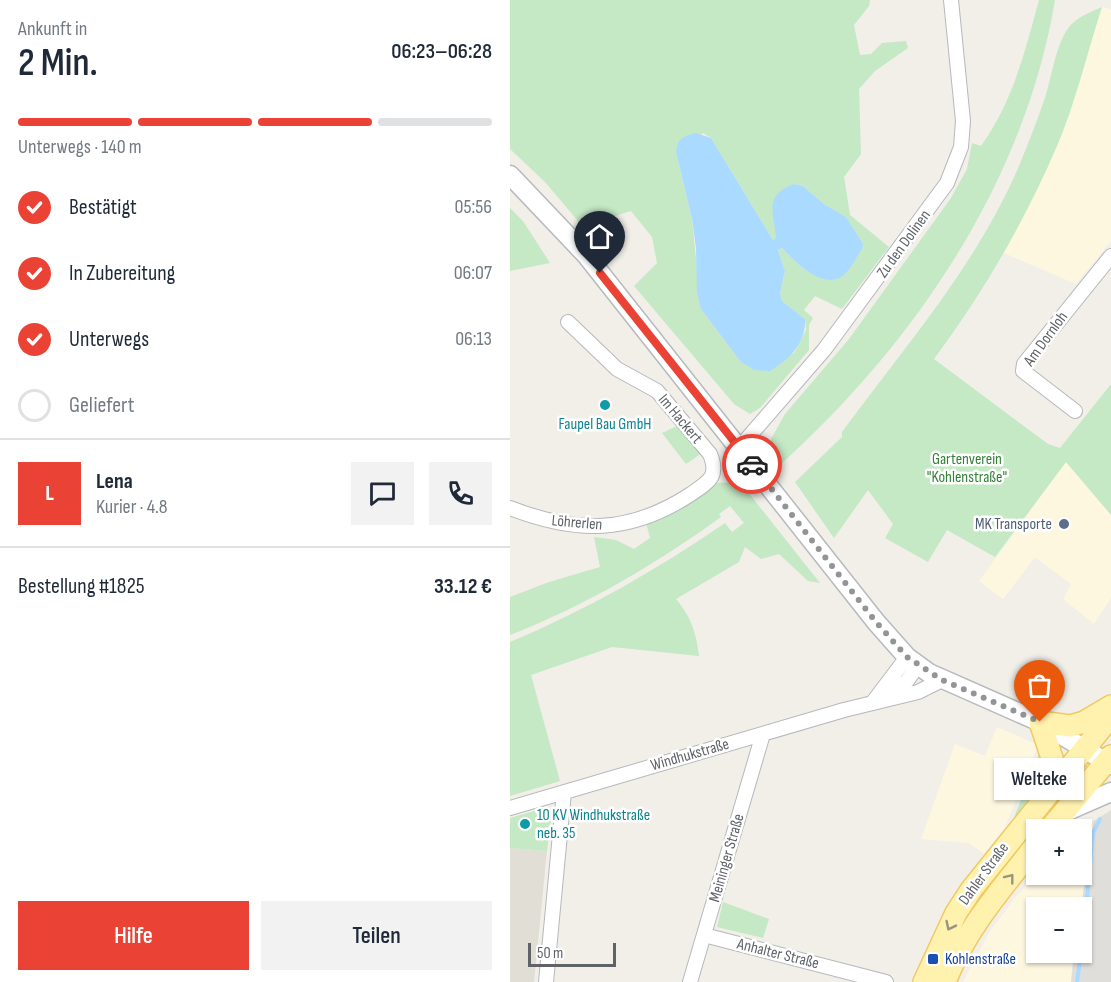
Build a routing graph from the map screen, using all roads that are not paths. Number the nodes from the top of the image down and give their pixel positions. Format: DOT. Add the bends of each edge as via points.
graph roads {
  1 [pos="951,0"];
  2 [pos="510,175"];
  3 [pos="1111,256"];
  4 [pos="568,322"];
  5 [pos="1075,411"];
  6 [pos="745,455"];
  7 [pos="510,508"];
  8 [pos="644,518"];
  9 [pos="913,661"];
  10 [pos="942,680"];
  11 [pos="888,698"];
  12 [pos="871,703"];
  13 [pos="1111,706"];
  14 [pos="1111,716"];
  15 [pos="1040,722"];
  16 [pos="763,734"];
  17 [pos="1084,749"];
  18 [pos="1109,761"];
  19 [pos="564,792"];
  20 [pos="1111,792"];
  21 [pos="1046,795"];
  22 [pos="510,808"];
  23 [pos="1059,819"];
  24 [pos="1062,819"];
  25 [pos="1026,858"];
  26 [pos="704,935"];
  27 [pos="546,982"];
  28 [pos="690,982"];
  29 [pos="886,982"];
  30 [pos="924,982"];
  31 [pos="945,982"];
  1 -- 6 [label="street, Zu den Dolinen" via="963,122 961,147 947,183"];
  2 -- 6 [label="main road" via="586,255"];
  3 -- 5 [label="street, Am Dornloh" via="1024,364 1023,371"];
  4 -- 8 [label="street, Im Hackert" via="617,369 657,391 702,443 714,466 710,479 699,488"];
  6 -- 9 [label="main road" via="876,622"];
  7 -- 8 [label="street, Löhrerlen" via="552,523 580,526 624,524"];
  9 -- 10 [label="main road"];
  9 -- 11 [label="street, Windhukstraße" via="907,681"];
  9 -- 12 [label="street"];
  10 -- 11 [label="street, Windhukstraße" via="918,692"];
  10 -- 15 [label="main road"];
  11 -- 12 [label="street, Windhukstraße"];
  12 -- 16 [label="street, Windhukstraße"];
  13 -- 15 [label="main road" via="1070,726"];
  14 -- 17 [label="main road, Dahler Straße"];
  15 -- 17 [label="main road"];
  15 -- 21 [label="main road" via="1052,758"];
  16 -- 19 [label="street, Windhukstraße"];
  16 -- 26 [label="street, Meininger Straße"];
  17 -- 18 [label="main road"];
  17 -- 21 [label="main road, Dahler Straße"];
  18 -- 23 [label="main road"];
  19 -- 22 [label="street, Windhukstraße"];
  19 -- 27 [label="street"];
  20 -- 24 [label="main road"];
  21 -- 30 [label="main road, Dahler Straße, one-way" via="971,890"];
  31 -- 25 [label="main road, Dahler Straße, one-way" via="955,954"];
  26 -- 28 [label="street, Meininger Straße"];
  26 -- 29 [label="street, Anhalter Straße"];
}
